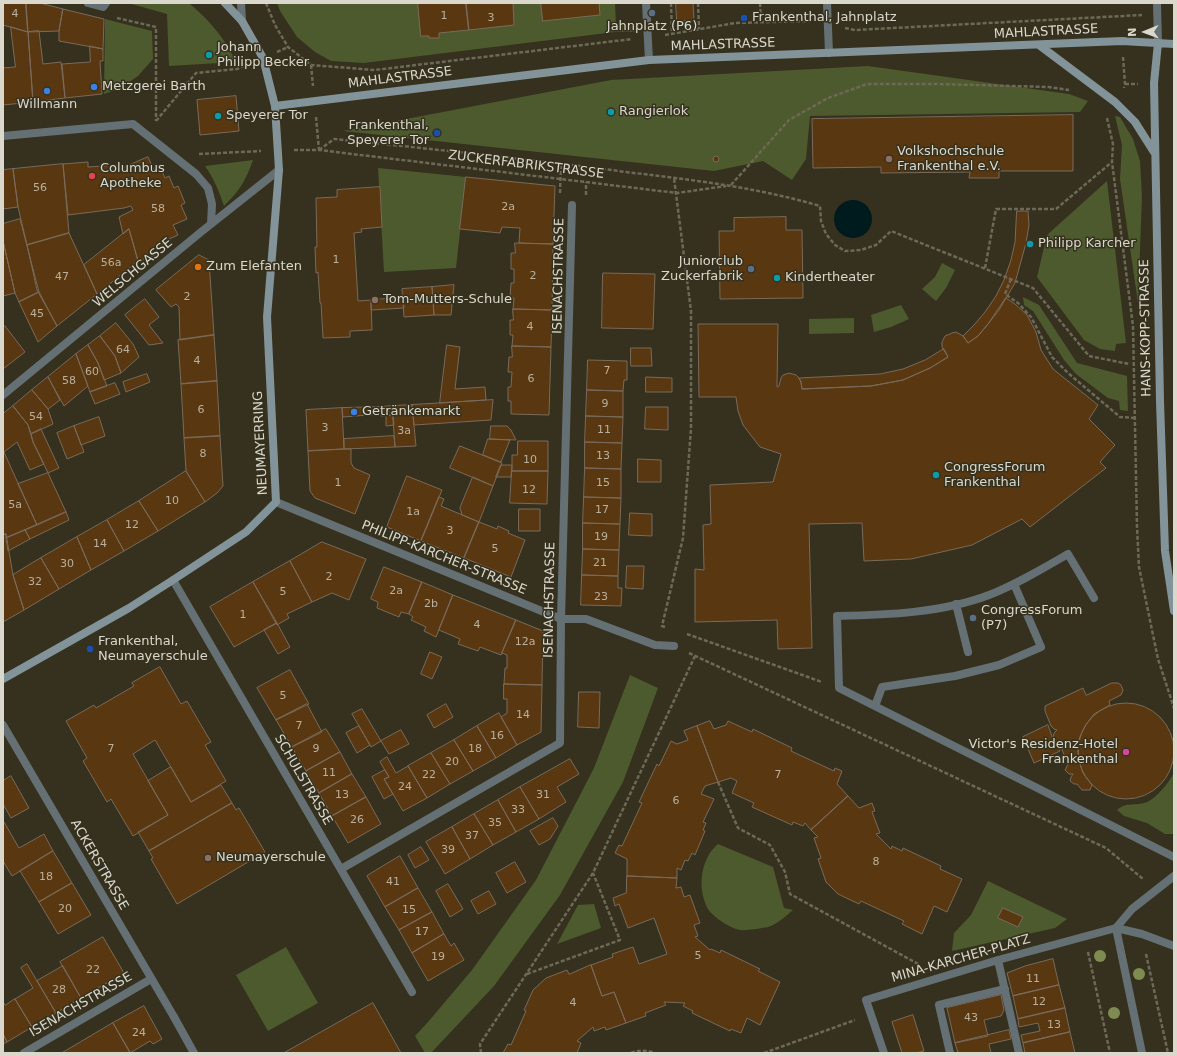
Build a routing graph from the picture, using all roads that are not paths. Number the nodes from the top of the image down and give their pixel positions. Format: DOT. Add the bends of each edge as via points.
graph roads {
  1 [pos="88,3"];
  2 [pos="225,3"];
  3 [pos="241,3"];
  4 [pos="646,3"];
  5 [pos="827,3"];
  6 [pos="1157,3"];
  7 [pos="105,5"];
  8 [pos="242,21"];
  9 [pos="1158,43"];
  10 [pos="1174,44"];
  11 [pos="1039,45"];
  12 [pos="829,53"];
  13 [pos="649,60"];
  14 [pos="275,106"];
  15 [pos="3,136"];
  16 [pos="1155,152"];
  17 [pos="279,170"];
  18 [pos="572,205"];
  19 [pos="211,224"];
  20 [pos="3,395"];
  21 [pos="276,502"];
  22 [pos="173,580"];
  23 [pos="1014,584"];
  24 [pos="1094,598"];
  25 [pos="956,604"];
  26 [pos="1174,611"];
  27 [pos="562,619"];
  28 [pos="674,646"];
  29 [pos="968,652"];
  30 [pos="3,679"];
  31 [pos="875,706"];
  32 [pos="3,725"];
  33 [pos="1174,857"];
  34 [pos="341,869"];
  35 [pos="1174,876"];
  36 [pos="1116,928"];
  37 [pos="1174,946"];
  38 [pos="998,960"];
  39 [pos="151,979"];
  40 [pos="1005,989"];
  41 [pos="412,992"];
  42 [pos="24,1053"];
  43 [pos="194,1053"];
  44 [pos="884,1053"];
  45 [pos="950,1053"];
  46 [pos="1020,1053"];
  47 [pos="1142,1053"];
  1 -- 7 [label="street"];
  2 -- 8 [label="main road, NEUMAYERRING"];
  3 -- 8 [label="street"];
  4 -- 13 [label="street"];
  5 -- 12 [label="street"];
  6 -- 9 [label="street"];
  8 -- 14 [label="main road, NEUMAYERRING" via="263,58"];
  9 -- 10 [label="main road, MAHLASTRASSE"];
  9 -- 11 [label="main road, MAHLASTRASSE" via="1122,41"];
  9 -- 16 [label="main road, HANS-KOPP-STRASSE" via="1154,83"];
  11 -- 12 [label="main road, MAHLASTRASSE"];
  11 -- 16 [label="main road" via="1116,102 1135,122"];
  12 -- 13 [label="main road, MAHLASTRASSE"];
  13 -- 14 [label="main road, MAHLASTRASSE"];
  14 -- 17 [label="main road, NEUMAYERRING"];
  15 -- 19 [label="street" via="133,124 196,174 208,188 212,204"];
  16 -- 26 [label="main road, HANS-KOPP-STRASSE" via="1165,550"];
  17 -- 19 [label="street, WELSCHGASSE"];
  17 -- 21 [label="main road, NEUMAYERRING" via="267,316"];
  18 -- 27 [label="street, ISENACHSTRASSE"];
  19 -- 20 [label="street, WELSCHGASSE"];
  21 -- 22 [label="main road, NEUMAYERRING" via="246,532"];
  21 -- 27 [label="street, PHILIPP-KARCHER-STRASSE"];
  22 -- 30 [label="main road, NEUMAYERRING" via="129,608"];
  22 -- 34 [label="street, SCHULSTRASSE"];
  23 -- 24 [label="street" via="1068,554"];
  23 -- 25 [label="street" via="987,596"];
  23 -- 31 [label="street" via="1041,647 991,667 955,676 882,687"];
  25 -- 29 [label="street"];
  25 -- 31 [label="street" via="911,612 837,616 839,688"];
  27 -- 28 [label="street, PHILIPP-KARCHER-STRASSE" via="586,619 655,645"];
  27 -- 34 [label="street, ISENACHSTRASSE" via="560,743"];
  31 -- 33 [label="street"];
  32 -- 39 [label="street, ACKERSTRASSE"];
  34 -- 41 [label="street, SCHULSTRASSE"];
  35 -- 36 [label="street" via="1132,909"];
  36 -- 37 [label="street, MINA-KARCHER-PLATZ"];
  36 -- 38 [label="street, MINA-KARCHER-PLATZ"];
  36 -- 47 [label="street"];
  38 -- 40 [label="street"];
  38 -- 44 [label="street, MINA-KARCHER-PLATZ" via="866,1000"];
  39 -- 42 [label="street, ISENACHSTRASSE"];
  39 -- 43 [label="street, ACKERSTRASSE"];
  40 -- 45 [label="street" via="939,1005"];
  40 -- 46 [label="street"];
}
